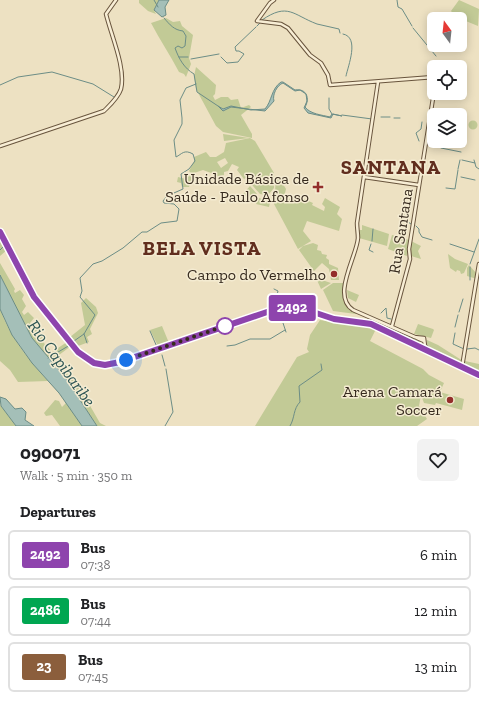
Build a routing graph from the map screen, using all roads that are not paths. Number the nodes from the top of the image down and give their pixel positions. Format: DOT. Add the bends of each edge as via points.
graph roads {
  1 [pos="116,0"];
  2 [pos="274,0"];
  3 [pos="427,78"];
  4 [pos="378,82"];
  5 [pos="433,100"];
  6 [pos="0,146"];
  7 [pos="364,177"];
  8 [pos="419,186"];
  9 [pos="0,232"];
  10 [pos="479,264"];
  11 [pos="392,326"];
  12 [pos="423,340"];
  13 [pos="425,344"];
  14 [pos="420,346"];
  15 [pos="431,352"];
  16 [pos="462,367"];
  17 [pos="479,375"];
  1 -- 6 [label="street" via="106,14 119,59 121,85 119,93 110,105 104,111"];
  2 -- 4 [label="street" via="257,21 281,24 288,28 310,55 321,63 330,85"];
  3 -- 4 [label="street"];
  4 -- 7 [label="street"];
  5 -- 8 [label="street, Rua Santana"];
  7 -- 8 [label="street"];
  7 -- 11 [label="street" via="357,223 358,238 346,276 346,298 351,308"];
  8 -- 11 [label="street, Rua Santana" via="409,249 410,258"];
  9 -- 14 [label="main road" via="34,297 78,352 94,363 105,365 120,362 273,310 301,308 334,319 371,324"];
  10 -- 16 [label="street"];
  11 -- 12 [label="street" via="414,337 420,336"];
  12 -- 13 [label="street"];
  12 -- 14 [label="street"];
  13 -- 14 [label="street"];
  13 -- 15 [label="street"];
  14 -- 15 [label="main road"];
  15 -- 16 [label="main road"];
  16 -- 17 [label="main road"];
}
